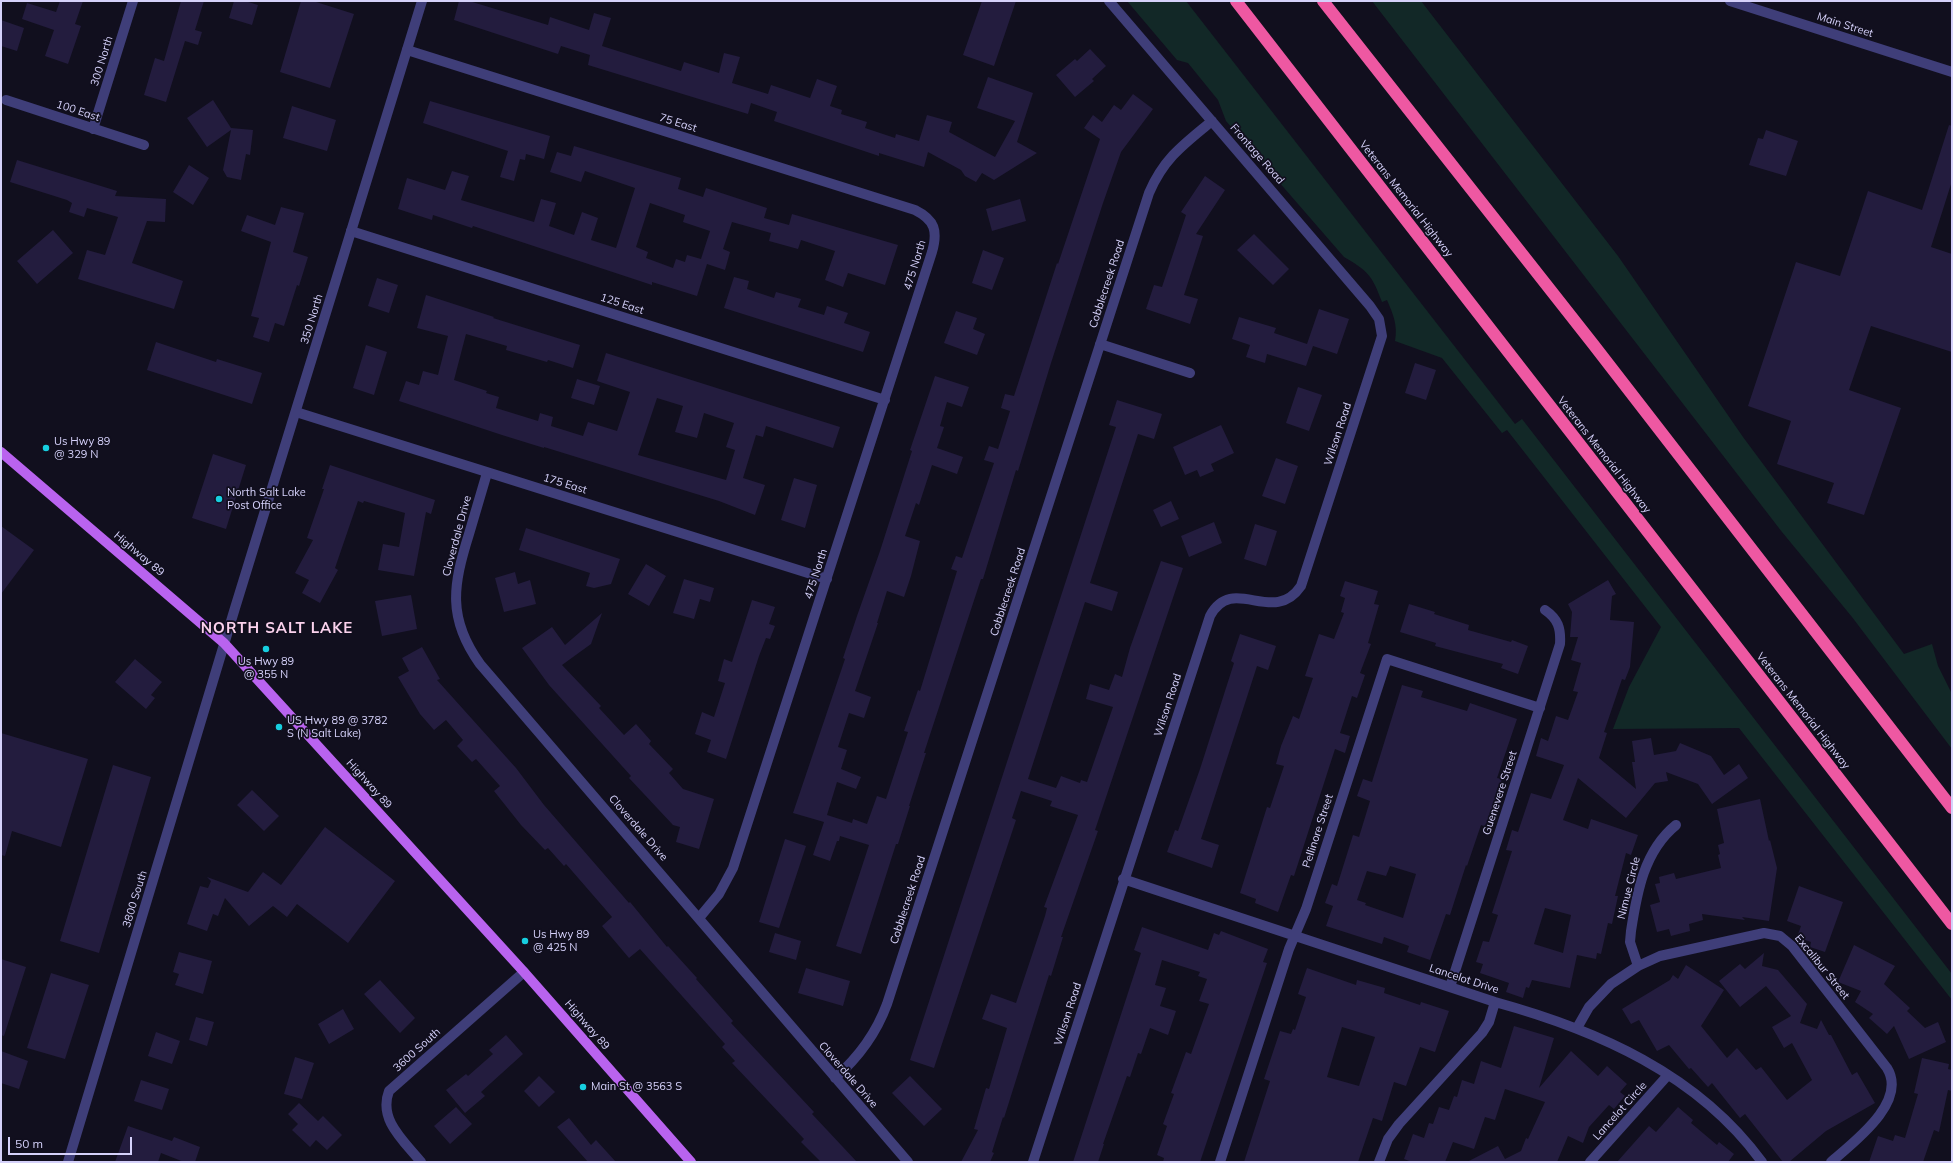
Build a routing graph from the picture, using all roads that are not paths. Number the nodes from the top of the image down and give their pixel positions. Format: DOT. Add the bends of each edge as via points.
graph roads {
  1 [pos="133,1"];
  2 [pos="422,1"];
  3 [pos="1109,1"];
  4 [pos="1236,1"];
  5 [pos="1323,1"];
  6 [pos="1730,1"];
  7 [pos="407,50"];
  8 [pos="1952,72"];
  9 [pos="6,100"];
  10 [pos="1212,121"];
  11 [pos="93,129"];
  12 [pos="144,145"];
  13 [pos="934,228"];
  14 [pos="351,231"];
  15 [pos="1381,326"];
  16 [pos="1100,344"];
  17 [pos="1190,373"];
  18 [pos="884,400"];
  19 [pos="296,412"];
  20 [pos="1,452"];
  21 [pos="487,472"];
  22 [pos="827,579"];
  23 [pos="1545,610"];
  24 [pos="224,643"];
  25 [pos="1540,708"];
  26 [pos="1952,808"];
  27 [pos="1676,825"];
  28 [pos="1123,879"];
  29 [pos="699,918"];
  30 [pos="1952,924"];
  31 [pos="1295,936"];
  32 [pos="1638,966"];
  33 [pos="524,972"];
  34 [pos="1450,986"];
  35 [pos="1495,1002"];
  36 [pos="1577,1028"];
  37 [pos="1668,1075"];
  38 [pos="835,1078"];
  39 [pos="68,1162"];
  40 [pos="421,1162"];
  41 [pos="691,1162"];
  42 [pos="908,1162"];
  43 [pos="1033,1162"];
  44 [pos="1220,1162"];
  45 [pos="1379,1162"];
  46 [pos="1590,1162"];
  47 [pos="1762,1162"];
  48 [pos="1831,1162"];
  1 -- 11 [label="street, 300 North"];
  2 -- 7 [label="street, 350 North"];
  3 -- 10 [label="street, Frontage Road"];
  4 -- 30 [label="highway, Veterans Memorial Highway"];
  5 -- 26 [label="highway" via="1593,344"];
  6 -- 8 [label="street, Main Street"];
  7 -- 13 [label="street, 75 East" via="915,210 924,214"];
  7 -- 14 [label="street, 350 North"];
  9 -- 11 [label="street, 100 East"];
  10 -- 15 [label="street, Frontage Road" via="1370,306"];
  10 -- 16 [label="street, Cobblecreek Road" via="1176,150 1154,180"];
  11 -- 12 [label="street, 100 East"];
  13 -- 18 [label="street, 475 North" via="932,252"];
  14 -- 18 [label="street, 125 East"];
  14 -- 19 [label="street, 350 North"];
  15 -- 28 [label="street, Wilson Road" via="1381,341 1301,586 1292,596 1279,602 1265,603 1231,598 1224,600 1214,609"];
  16 -- 17 [label="street"];
  16 -- 38 [label="street, Cobblecreek Road" via="887,1004 877,1028 860,1053"];
  18 -- 22 [label="street, 475 North"];
  19 -- 21 [label="street, 175 East"];
  19 -- 24 [label="street, 350 North"];
  20 -- 24 [label="main road, Highway 89"];
  21 -- 22 [label="street, 175 East"];
  21 -- 29 [label="street, Cloverdale Drive" via="457,574 456,600 464,638 480,664"];
  22 -- 29 [label="street, 475 North" via="733,868 720,894"];
  23 -- 25 [label="street, Guenevere Street" via="1559,623 1561,633 1556,661"];
  24 -- 33 [label="main road, Highway 89"];
  24 -- 39 [label="street, 3800 South"];
  25 -- 31 [label="street, Pellinore Street" via="1387,659"];
  25 -- 34 [label="street, Guenevere Street"];
  27 -- 32 [label="street, Nimue Circle" via="1657,843 1645,867 1630,942"];
  28 -- 31 [label="street, Lancelot Drive"];
  28 -- 43 [label="street, Wilson Road"];
  29 -- 38 [label="street, Cloverdale Drive"];
  31 -- 34 [label="street, Lancelot Drive"];
  31 -- 44 [label="street, Pellinore Street"];
  32 -- 36 [label="street, Excalibur Street" via="1611,984 1599,996"];
  32 -- 48 [label="street, Excalibur Street" via="1660,956 1764,933 1780,936 1788,942 1887,1068 1892,1080 1887,1104 1866,1129"];
  33 -- 40 [label="street, 3600 South" via="389,1091 386,1110 390,1123"];
  33 -- 41 [label="main road, Highway 89"];
  34 -- 35 [label="street, Lancelot Drive"];
  35 -- 36 [label="street, Lancelot Drive"];
  35 -- 45 [label="street" via="1489,1022 1482,1033 1396,1128 1388,1139"];
  36 -- 37 [label="street, Lancelot Drive" via="1627,1050"];
  37 -- 46 [label="street, Lancelot Circle"];
  37 -- 47 [label="street, Lancelot Drive" via="1717,1113"];
  38 -- 42 [label="street, Cloverdale Drive"];
}
